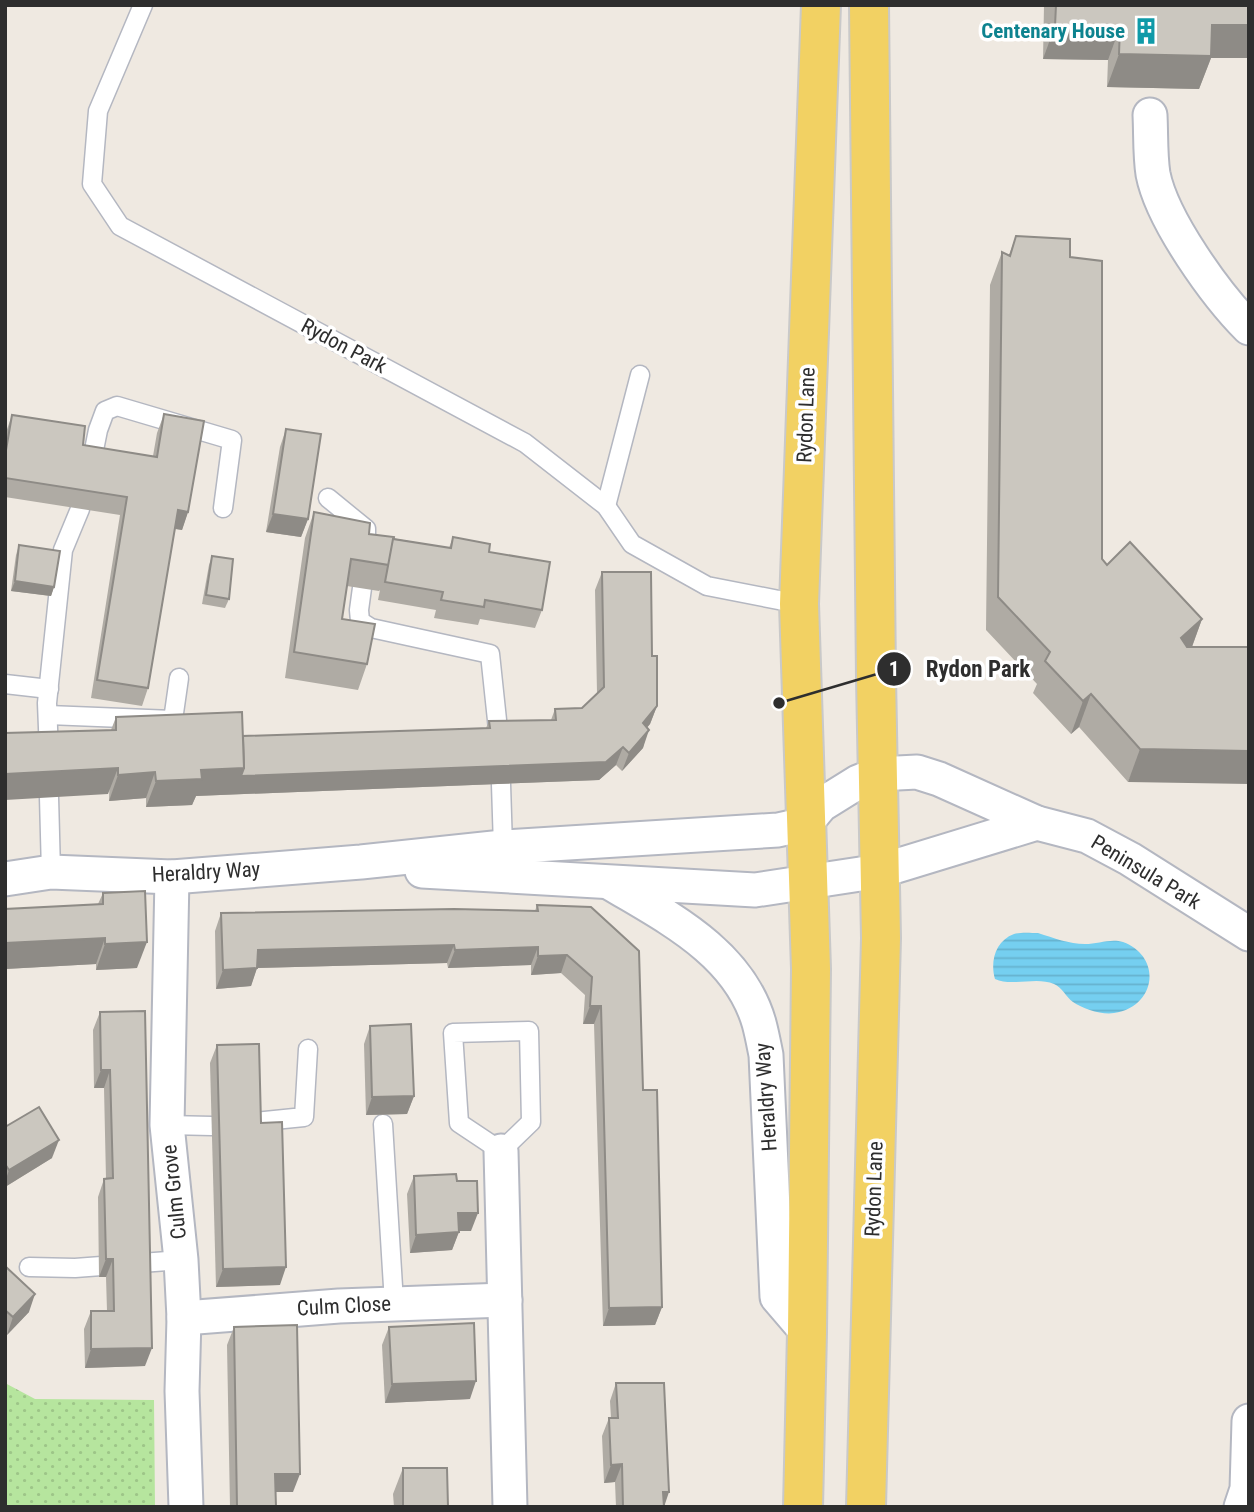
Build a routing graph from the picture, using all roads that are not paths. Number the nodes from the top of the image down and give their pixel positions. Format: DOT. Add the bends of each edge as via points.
graph roads {
  1 [pos="143,5"];
  2 [pos="821,5"];
  3 [pos="869,5"];
  4 [pos="1150,115"];
  5 [pos="1249,328"];
  6 [pos="640,375"];
  7 [pos="91,465"];
  8 [pos="328,498"];
  9 [pos="606,506"];
  10 [pos="222,508"];
  11 [pos="80,509"];
  12 [pos="366,550"];
  13 [pos="362,588"];
  14 [pos="799,604"];
  15 [pos="179,678"];
  16 [pos="5,684"];
  17 [pos="48,689"];
  18 [pos="48,715"];
  19 [pos="499,739"];
  20 [pos="49,757"];
  21 [pos="878,774"];
  22 [pos="501,784"];
  23 [pos="49,797"];
  24 [pos="1037,823"];
  25 [pos="804,824"];
  26 [pos="503,846"];
  27 [pos="361,862"];
  28 [pos="880,870"];
  29 [pos="51,872"];
  30 [pos="172,877"];
  31 [pos="5,878"];
  32 [pos="607,880"];
  33 [pos="807,883"];
  34 [pos="1249,934"];
  35 [pos="308,1049"];
  36 [pos="254,1122"];
  37 [pos="383,1124"];
  38 [pos="167,1125"];
  39 [pos="212,1125"];
  40 [pos="501,1151"];
  41 [pos="181,1260"];
  42 [pos="29,1267"];
  43 [pos="505,1300"];
  44 [pos="394,1303"];
  45 [pos="184,1318"];
  46 [pos="807,1332"];
  47 [pos="1249,1421"];
  48 [pos="186,1507"];
  49 [pos="510,1507"];
  50 [pos="803,1507"];
  51 [pos="866,1507"];
  52 [pos="1241,1507"];
  1 -- 9 [label="lane, Rydon Park" via="98,111 92,184 120,226 525,443"];
  2 -- 14 [label="main road, Rydon Lane"];
  3 -- 21 [label="main road, Rydon Lane"];
  4 -- 5 [label="street" via="1153,174 1170,220 1229,308"];
  6 -- 9 [label="lane"];
  7 -- 10 [label="lane" via="105,411 117,407 232,440"];
  8 -- 12 [label="lane" via="366,529"];
  9 -- 14 [label="lane, Rydon Park" via="632,544 707,586"];
  11 -- 17 [label="lane" via="63,550"];
  13 -- 19 [label="lane" via="360,621 371,628 490,654"];
  14 -- 25 [label="main road, Rydon Lane"];
  15 -- 18 [label="lane" via="173,720"];
  16 -- 17 [label="lane"];
  17 -- 18 [label="lane"];
  18 -- 20 [label="lane"];
  21 -- 24 [label="street, Peninsula Park" via="917,772"];
  21 -- 25 [label="street" via="821,805"];
  21 -- 28 [label="main road, Rydon Lane"];
  22 -- 26 [label="lane"];
  23 -- 29 [label="lane"];
  24 -- 28 [label="street"];
  24 -- 34 [label="street, Peninsula Park" via="1087,836"];
  25 -- 26 [label="street, Heraldry Way" via="778,830"];
  25 -- 33 [label="main road, Rydon Lane"];
  26 -- 27 [label="street, Heraldry Way"];
  27 -- 30 [label="street, Heraldry Way"];
  27 -- 32 [label="street, Heraldry Way" via="436,873"];
  28 -- 33 [label="street"];
  28 -- 51 [label="main road, Rydon Lane"];
  29 -- 30 [label="street, Heraldry Way"];
  29 -- 31 [label="street, Heraldry Way"];
  30 -- 38 [label="street, Culm Grove"];
  32 -- 33 [label="street, Heraldry Way" via="755,890"];
  32 -- 46 [label="street, Heraldry Way" via="678,923 721,959 738,980 759,1021 766,1055 777,1297"];
  33 -- 46 [label="main road, Rydon Lane" via="811,969"];
  35 -- 36 [label="lane" via="304,1116"];
  37 -- 44 [label="lane"];
  38 -- 39 [label="lane"];
  38 -- 41 [label="street, Culm Grove"];
  40 -- 40 [label="lane" via="531,1122 530,1031 453,1033 459,1123"];
  40 -- 43 [label="street"];
  41 -- 42 [label="lane"];
  41 -- 45 [label="street, Culm Grove"];
  43 -- 44 [label="street, Culm Close"];
  43 -- 49 [label="street"];
  44 -- 45 [label="street, Culm Close"];
  45 -- 48 [label="street, Culm Grove"];
  46 -- 50 [label="main road, Rydon Lane"];
  47 -- 52 [label="street" via="1247,1489"];
}
